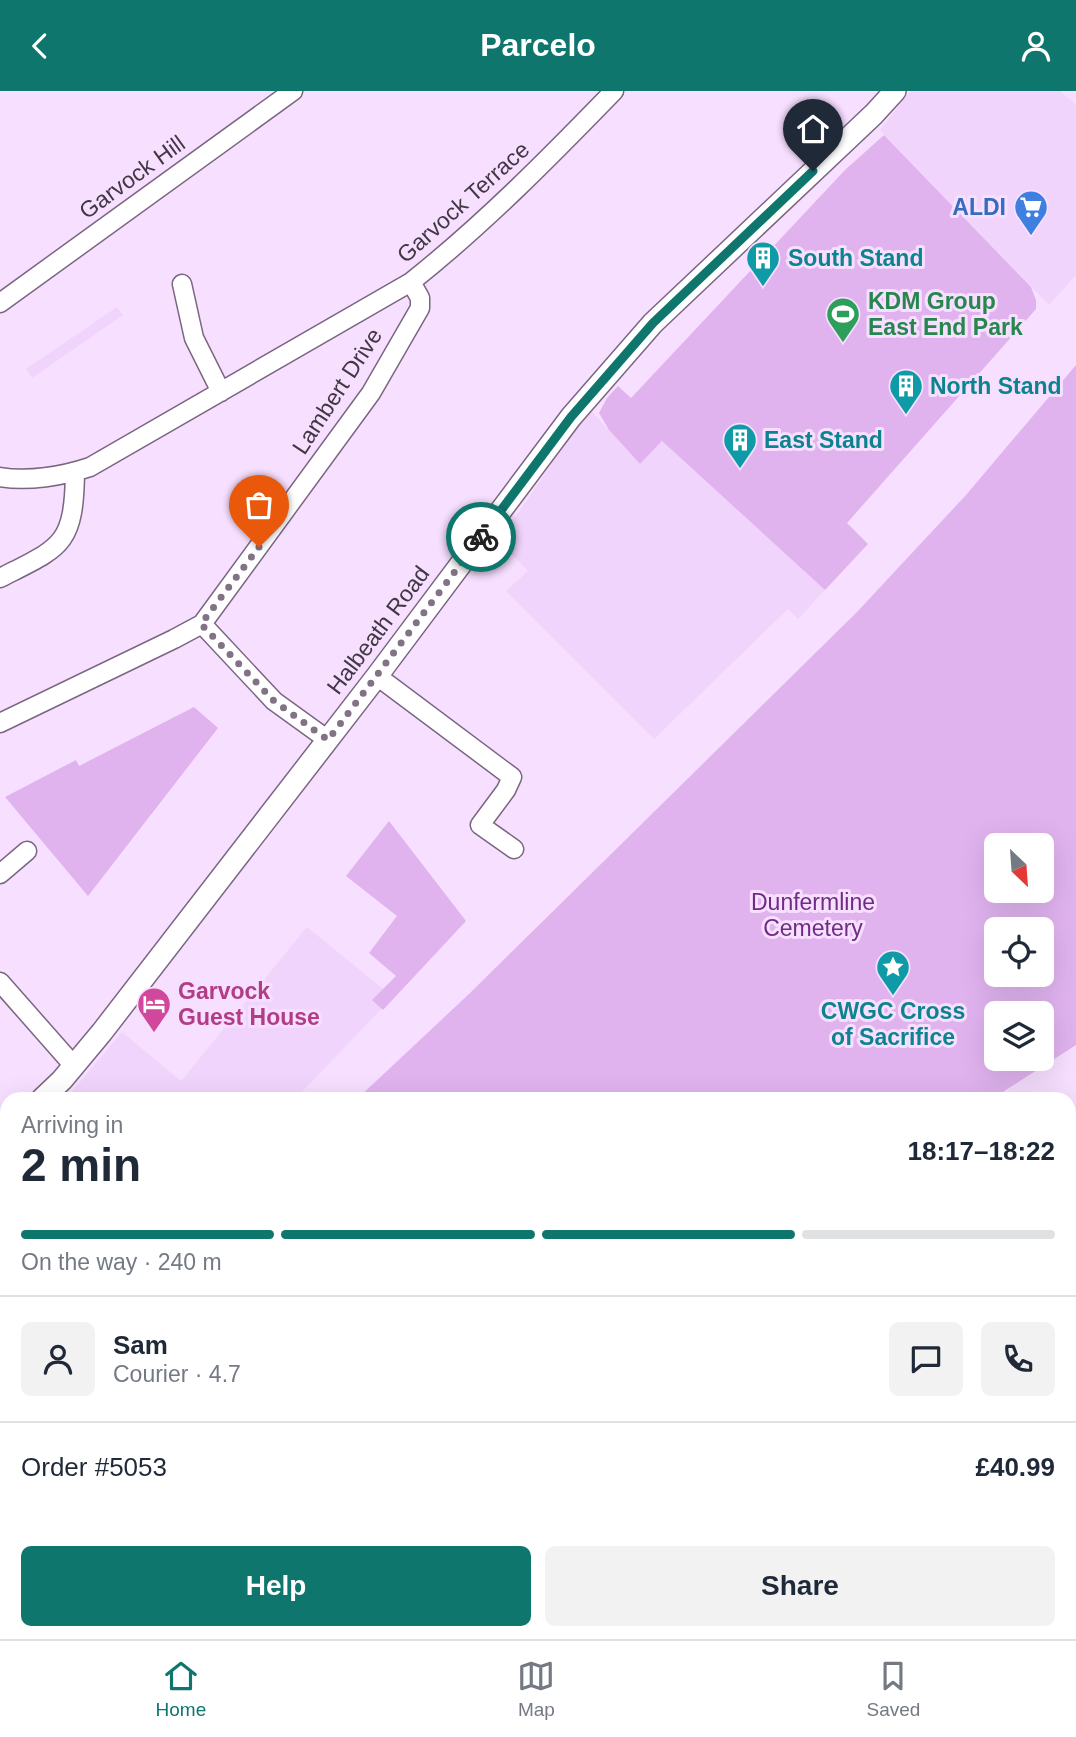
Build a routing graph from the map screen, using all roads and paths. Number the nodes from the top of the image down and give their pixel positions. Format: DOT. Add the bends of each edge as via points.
graph roads {
  1 [pos="293,91"];
  2 [pos="614,91"];
  3 [pos="895,91"];
  4 [pos="411,282"];
  5 [pos="182,284"];
  6 [pos="0,303"];
  7 [pos="221,393"];
  8 [pos="75,472"];
  9 [pos="0,477"];
  10 [pos="0,578"];
  11 [pos="201,624"];
  12 [pos="377,676"];
  13 [pos="0,723"];
  14 [pos="328,740"];
  15 [pos="513,849"];
  16 [pos="27,851"];
  17 [pos="0,874"];
  18 [pos="0,982"];
  19 [pos="74,1066"];
  20 [pos="49,1092"];
  1 -- 6 [label="street, Garvock Hill"];
  2 -- 4 [label="street, Garvock Terrace" via="459,244"];
  3 -- 12 [label="main road, Halbeath Road" via="653,323 571,417"];
  4 -- 7 [label="street, Garvock Terrace"];
  4 -- 11 [label="street, Lambert Drive" via="420,297 420,308 371,393"];
  5 -- 7 [label="street" via="194,338"];
  7 -- 8 [label="street, Garvock Terrace"];
  8 -- 9 [label="street, Garvock Terrace"];
  8 -- 10 [label="street" via="72,517 56,548"];
  11 -- 13 [label="street, Lambert Drive"];
  11 -- 14 [label="street" via="274,701"];
  12 -- 14 [label="main road, Halbeath Road"];
  12 -- 15 [label="street" via="512,777 480,825"];
  14 -- 19 [label="main road, Halbeath Road"];
  16 -- 17 [label="street"];
  18 -- 19 [label="street"];
  19 -- 20 [label="main road, Halbeath Road"];
}
